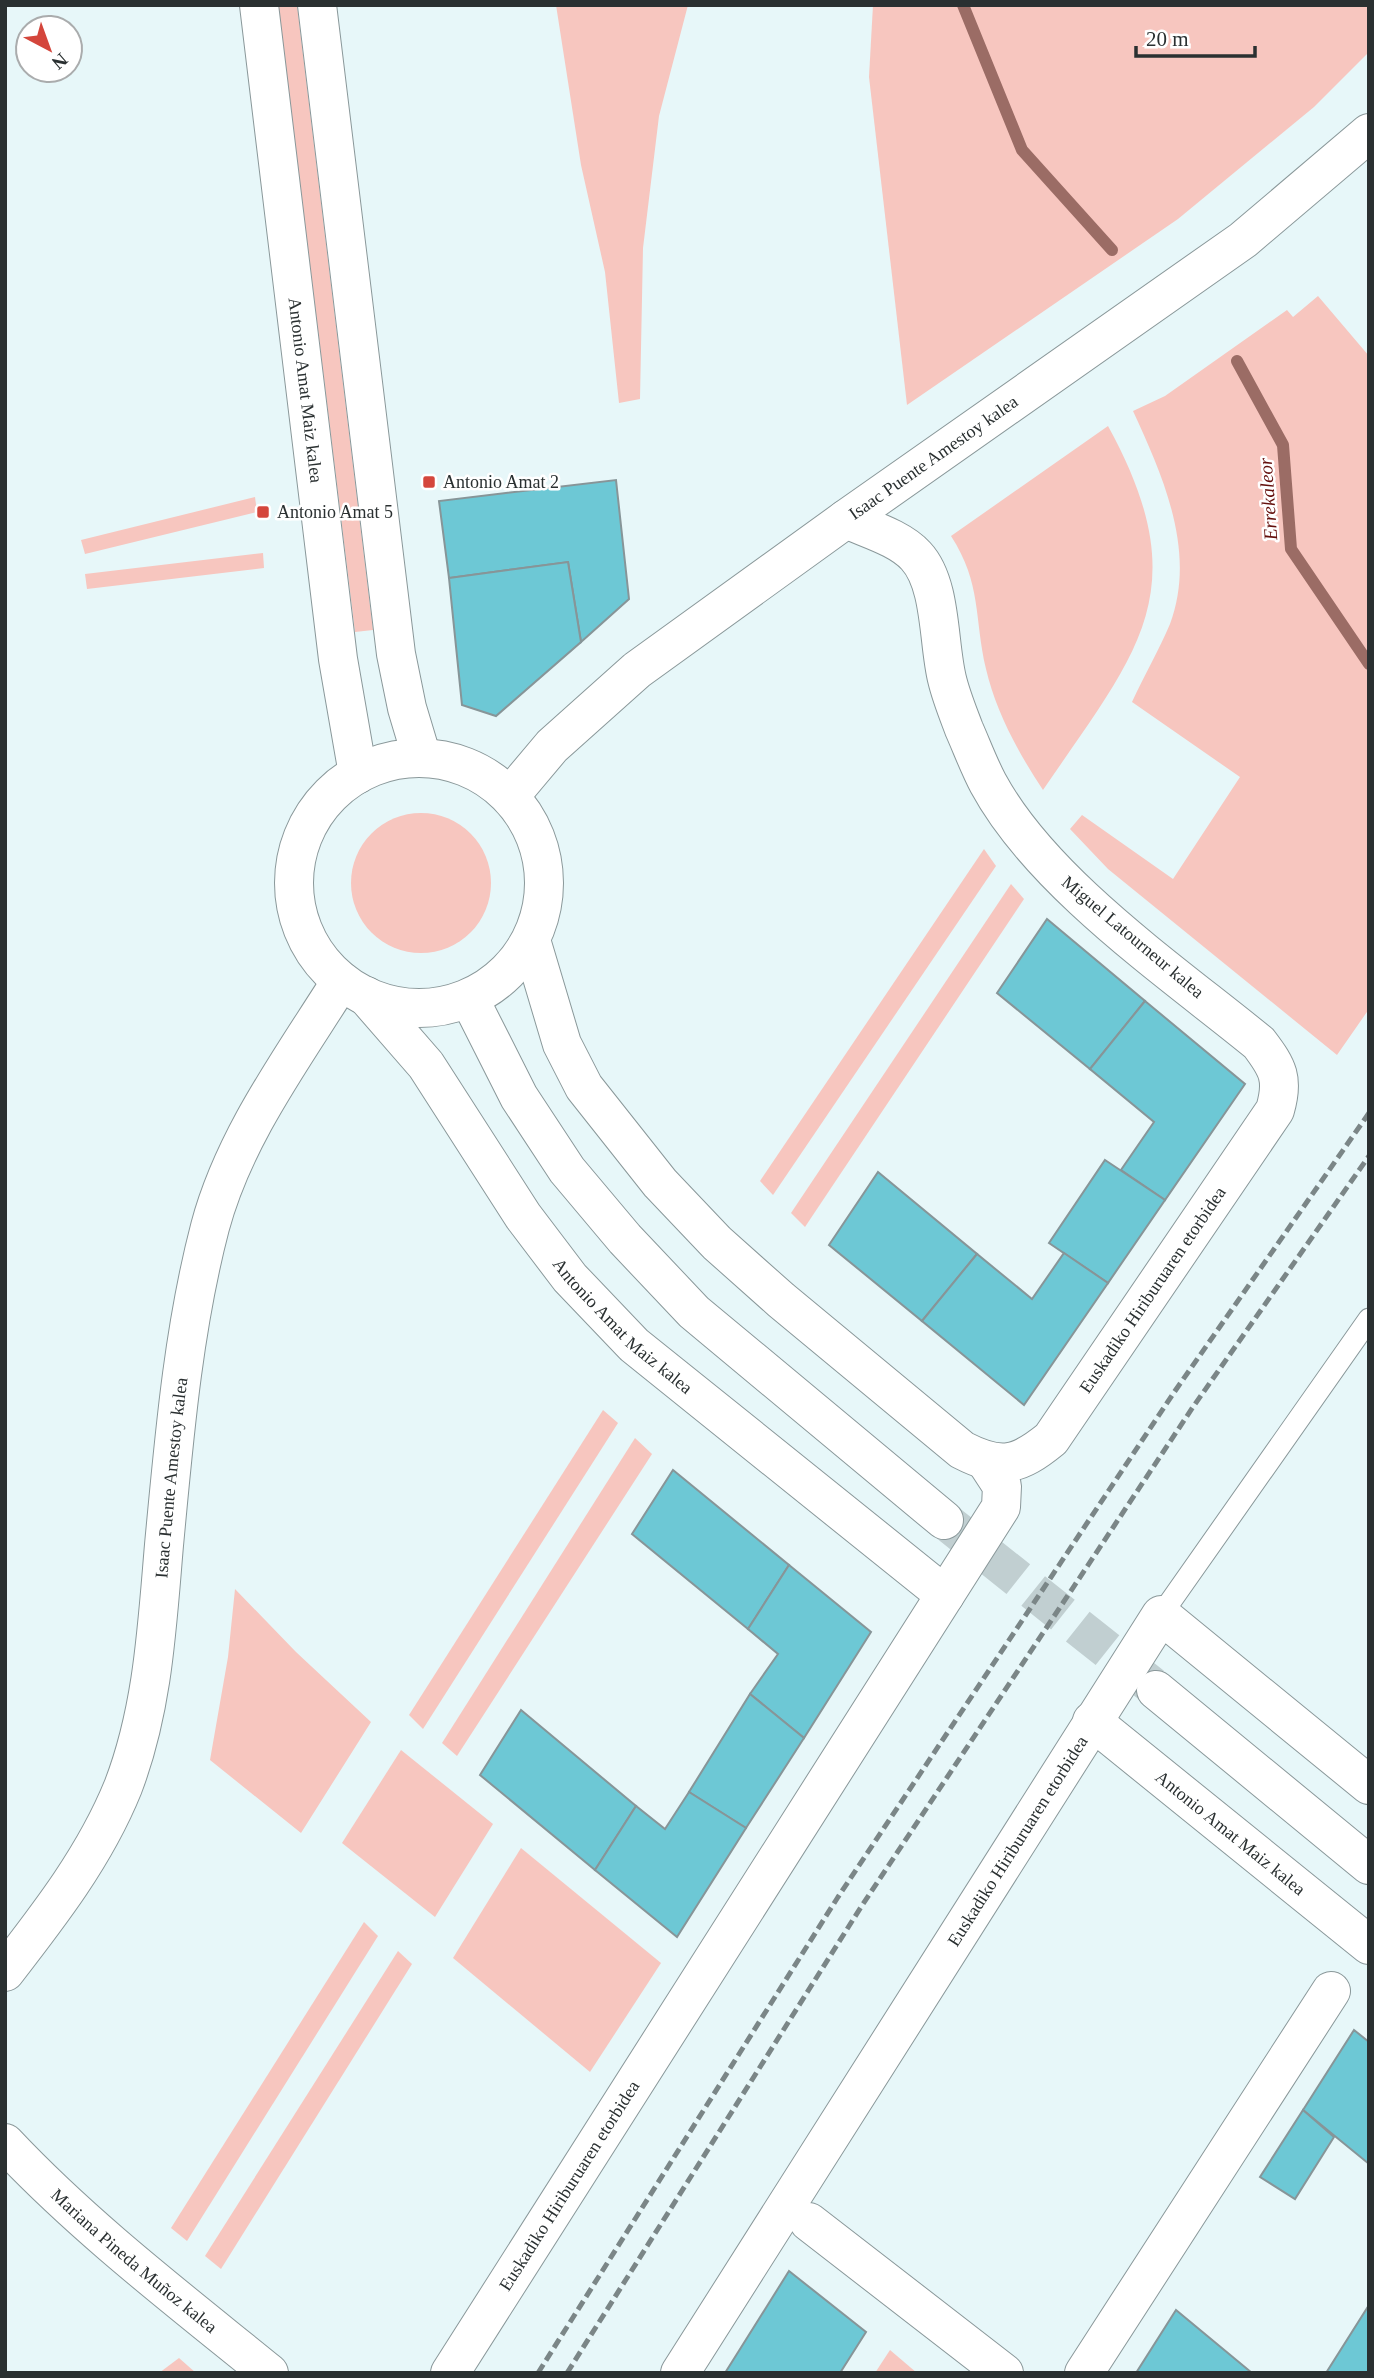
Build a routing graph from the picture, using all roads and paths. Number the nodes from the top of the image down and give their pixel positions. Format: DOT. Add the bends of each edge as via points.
graph roads {
  1 [pos="259,5"];
  2 [pos="317,5"];
  3 [pos="1369,133"];
  4 [pos="846,519"];
  5 [pos="422,758"];
  6 [pos="358,774"];
  7 [pos="510,796"];
  8 [pos="531,940"];
  9 [pos="353,989"];
  10 [pos="468,998"];
  11 [pos="1275,1110"];
  12 [pos="1369,1319"];
  13 [pos="1003,1462"];
  14 [pos="944,1520"];
  15 [pos="945,1595"];
  16 [pos="1161,1615"];
  17 [pos="1156,1690"];
  18 [pos="1092,1721"];
  19 [pos="1369,1784"];
  20 [pos="1369,1865"];
  21 [pos="1369,1945"];
  22 [pos="5,1972"];
  23 [pos="1331,1991"];
  24 [pos="5,2143"];
  25 [pos="809,2222"];
  26 [pos="269,2373"];
  27 [pos="450,2373"];
  28 [pos="680,2373"];
  29 [pos="1004,2373"];
  30 [pos="1084,2373"];
  1 -- 6 [label="street, Antonio Amat Maiz kalea" via="345,715"];
  2 -- 5 [label="street" via="396,654"];
  3 -- 4 [label="street, Isaac Puente Amestoy kalea" via="1243,240"];
  4 -- 7 [label="street, Isaac Puente Amestoy kalea" via="628,678 552,746"];
  4 -- 11 [label="street, Miguel Latourneur kalea" via="918,557 930,580 947,679 964,727 988,783 1016,824 1087,902 1259,1043 1275,1064 1282,1088"];
  5 -- 6 [label="street" via="389,761"];
  5 -- 7 [label="street" via="454,762 484,775"];
  6 -- 9 [label="street" via="326,799 304,833 294,873 297,913 314,951"];
  7 -- 8 [label="street" via="532,827 543,864 543,903"];
  8 -- 10 [label="street" via="505,974"];
  8 -- 13 [label="street" via="562,1045 584,1087 660,1183 717,1243 781,1300 962,1450"];
  9 -- 10 [label="street" via="391,1005 417,1008"];
  9 -- 15 [label="street, Antonio Amat Maiz kalea" via="426,1065 554,1257 634,1345"];
  9 -- 22 [label="street, Isaac Puente Amestoy kalea" via="243,1141 211,1223 184,1363 145,1718 122,1787 97,1841 58,1905"];
  10 -- 14 [label="street" via="519,1097 568,1170 625,1239 694,1312"];
  11 -- 13 [label="street, Euskadiko Hiriburuaren etorbidea" via="1051,1439"];
  12 -- 16 [label="lane, Euskadiko Hiriburuaren etorbidea"];
  13 -- 15 [label="street, Euskadiko Hiriburuaren etorbidea" via="1001,1507"];
  15 -- 27 [label="street, Euskadiko Hiriburuaren etorbidea"];
  16 -- 18 [label="street, Euskadiko Hiriburuaren etorbidea"];
  16 -- 19 [label="street"];
  17 -- 20 [label="street"];
  18 -- 21 [label="street, Antonio Amat Maiz kalea"];
  18 -- 28 [label="street, Euskadiko Hiriburuaren etorbidea"];
  23 -- 30 [label="street"];
  24 -- 26 [label="street, Mariana Pineda Muñoz kalea" via="107,2241"];
  25 -- 29 [label="street"];
}
